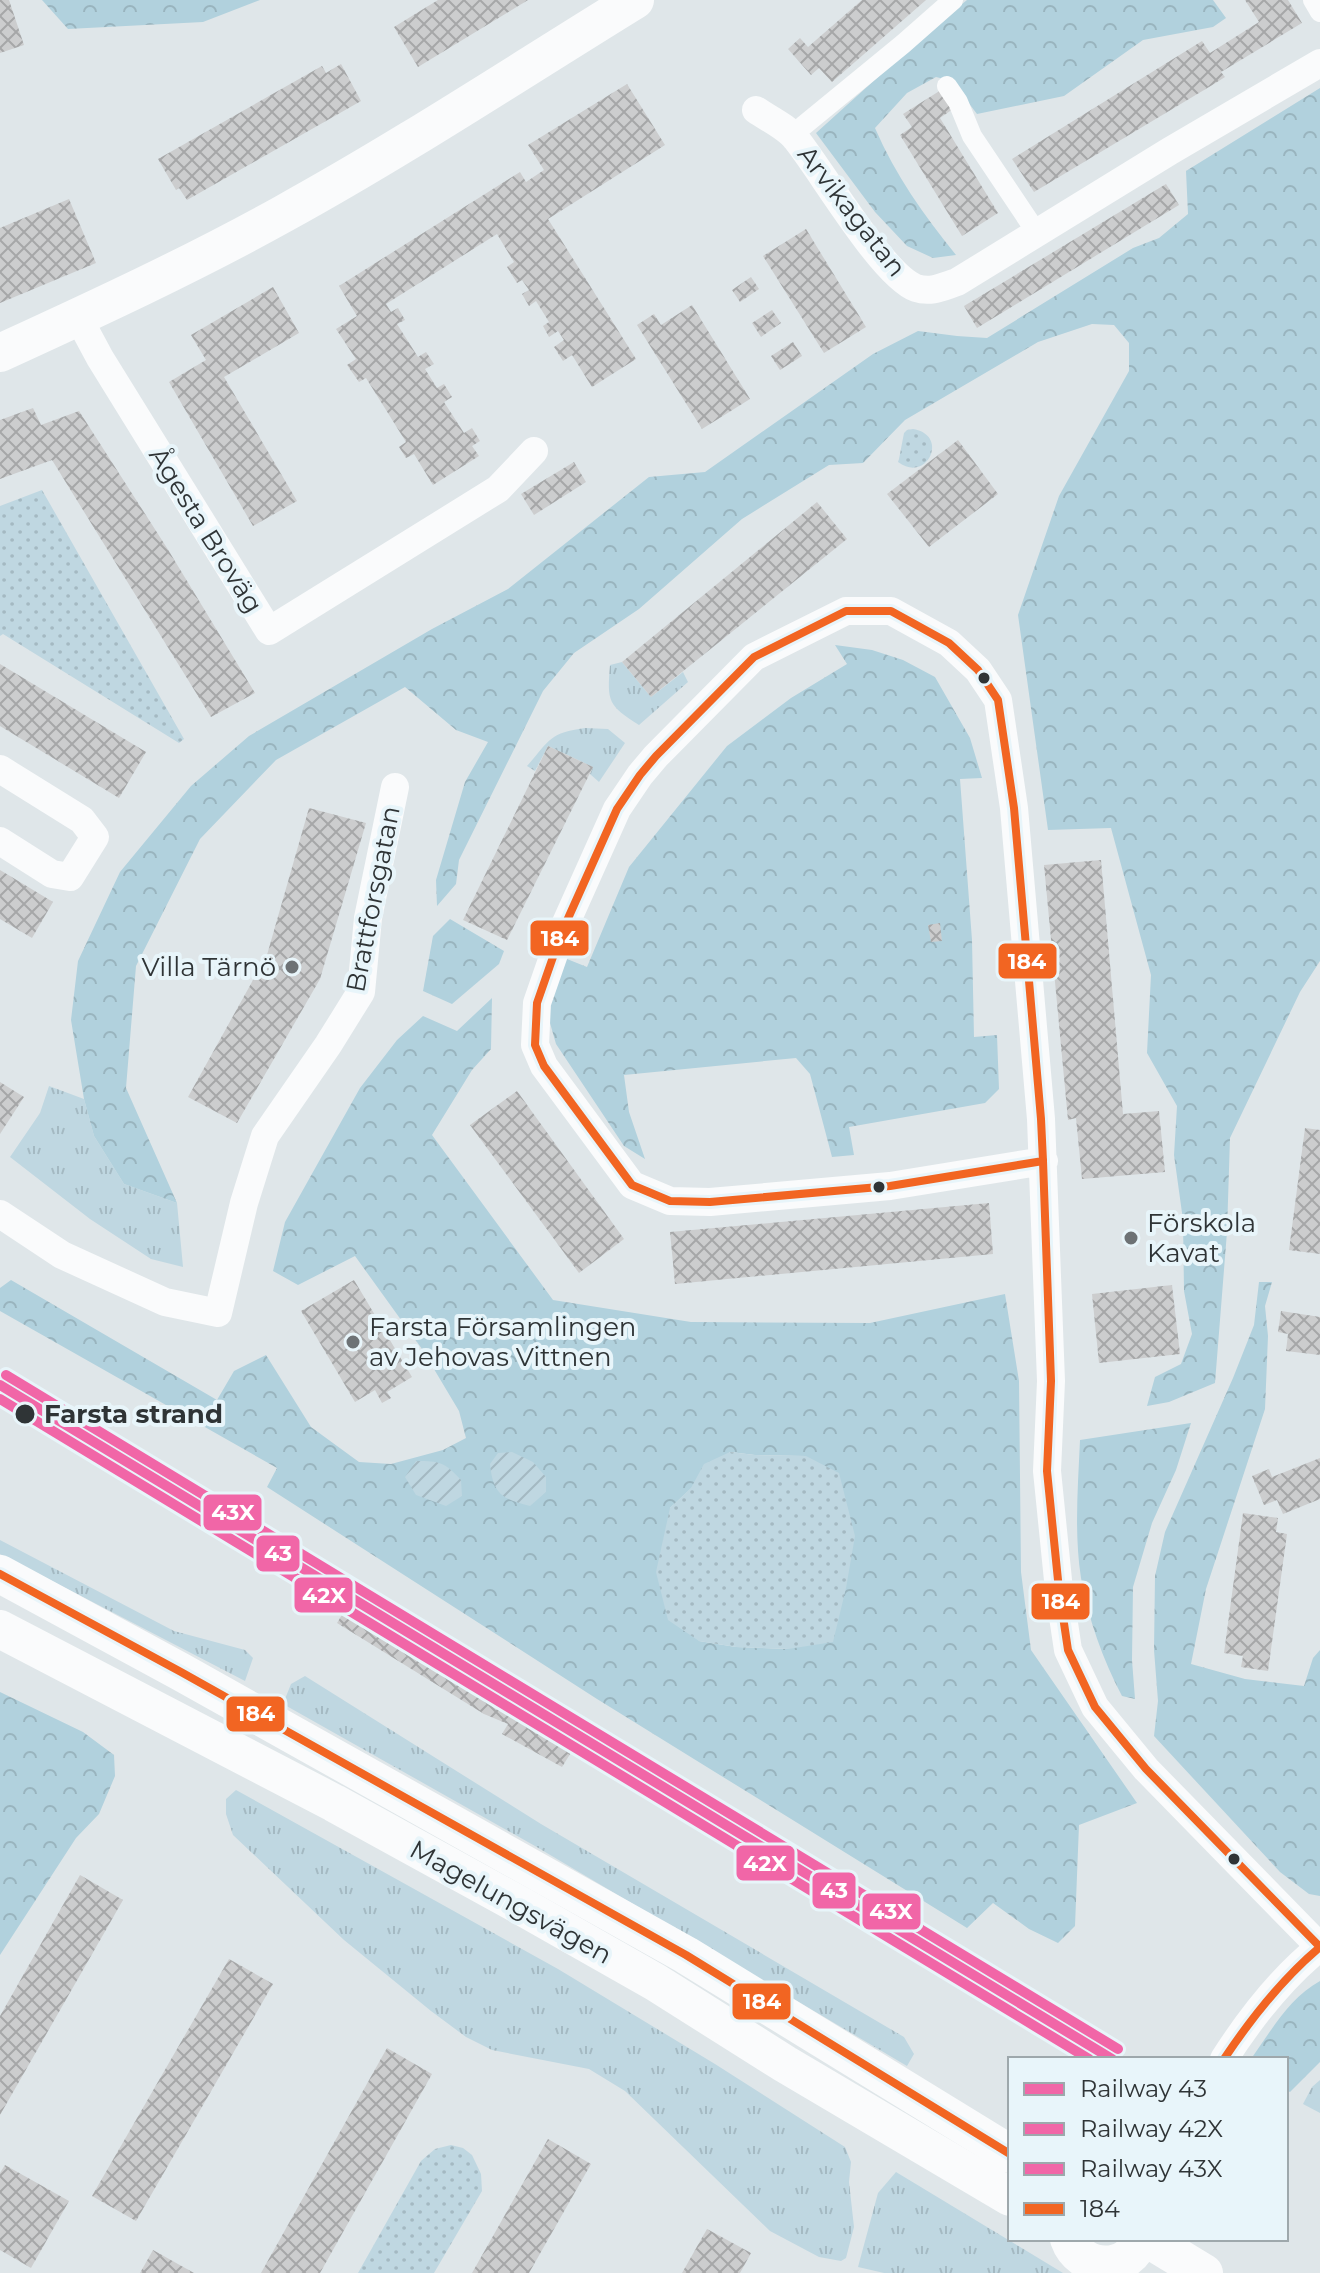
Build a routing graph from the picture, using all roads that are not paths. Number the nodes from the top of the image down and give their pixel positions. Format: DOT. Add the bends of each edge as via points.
graph roads {
  1 [pos="635,0"];
  2 [pos="953,0"];
  3 [pos="1313,0"];
  4 [pos="1320,12"];
  5 [pos="1320,63"];
  6 [pos="947,86"];
  7 [pos="756,110"];
  8 [pos="803,126"];
  9 [pos="1037,233"];
  10 [pos="78,317"];
  11 [pos="0,353"];
  12 [pos="534,451"];
  13 [pos="0,769"];
  14 [pos="395,787"];
  15 [pos="0,841"];
  16 [pos="1044,1161"];
  17 [pos="0,1214"];
  18 [pos="0,1574"];
  19 [pos="0,1629"];
  20 [pos="1320,1947"];
  21 [pos="1225,2057"];
  22 [pos="1008,2153"];
  23 [pos="1008,2196"];
  24 [pos="1070,2241"];
  25 [pos="1140,2253"];
  26 [pos="1204,2273"];
  1 -- 10 [label="main road" via="284,213"];
  2 -- 8 [label="street, Arvikagatan"];
  3 -- 4 [label="street"];
  5 -- 9 [label="street, Arvikagatan"];
  6 -- 9 [label="street" via="972,136"];
  7 -- 9 [label="street, Arvikagatan" via="794,136 868,240 898,277 914,287 932,291 957,282"];
  10 -- 11 [label="main road"];
  10 -- 12 [label="street, Ågesta Broväg" via="269,631 498,489"];
  13 -- 15 [label="street" via="82,820 95,837 70,877 52,874"];
  14 -- 17 [label="street, Brattforsgatan" via="368,918 361,992 265,1136 218,1313 165,1302 62,1255"];
  16 -- 16 [label="street" via="1014,808 998,700 978,670 921,626 891,611 846,611 754,657 640,775 617,809 561,934 537,1003 535,1045 544,1066 632,1185 670,1201 890,1186"];
  16 -- 20 [label="street" via="1051,1381 1047,1471 1068,1650 1095,1707 1146,1769"];
  18 -- 22 [label="main road, Magelungsvägen" via="686,1955"];
  19 -- 23 [label="main road, Magelungsvägen" via="523,1907"];
  20 -- 21 [label="street" via="1283,1979"];
  24 -- 25 [label="main road" via="1088,2264 1108,2268"];
  25 -- 26 [label="main road"];
}
